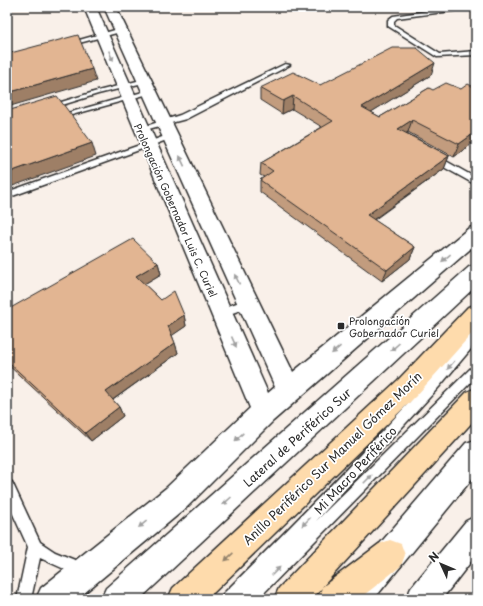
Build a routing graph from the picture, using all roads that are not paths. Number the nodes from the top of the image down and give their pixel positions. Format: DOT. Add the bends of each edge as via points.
graph roads {
  1 [pos="90,7"];
  2 [pos="110,7"];
  3 [pos="467,7"];
  4 [pos="122,30"];
  5 [pos="102,35"];
  6 [pos="65,45"];
  7 [pos="476,53"];
  8 [pos="287,65"];
  9 [pos="148,87"];
  10 [pos="126,92"];
  11 [pos="44,108"];
  12 [pos="68,114"];
  13 [pos="167,130"];
  14 [pos="144,137"];
  15 [pos="432,157"];
  16 [pos="476,182"];
  17 [pos="7,195"];
  18 [pos="476,233"];
  19 [pos="476,273"];
  20 [pos="248,302"];
  21 [pos="222,314"];
  22 [pos="476,314"];
  23 [pos="476,335"];
  24 [pos="476,370"];
  25 [pos="289,391"];
  26 [pos="476,400"];
  27 [pos="264,412"];
  28 [pos="476,453"];
  29 [pos="7,488"];
  30 [pos="476,531"];
  31 [pos="35,547"];
  32 [pos="390,555"];
  33 [pos="85,571"];
  34 [pos="24,599"];
  35 [pos="52,599"];
  36 [pos="117,599"];
  37 [pos="184,599"];
  38 [pos="228,599"];
  39 [pos="248,599"];
  40 [pos="290,599"];
  41 [pos="333,599"];
  42 [pos="353,599"];
  43 [pos="422,599"];
  1 -- 5 [label="street, Prolongación Gobernador Luis C. Curiel"];
  2 -- 4 [label="street"];
  3 -- 7 [label="lane" via="395,17 391,20 391,26 439,56"];
  4 -- 5 [label="lane"];
  4 -- 9 [label="street"];
  5 -- 6 [label="lane"];
  5 -- 10 [label="street, Prolongación Gobernador Luis C. Curiel, one-way"];
  8 -- 13 [label="lane" via="183,117"];
  9 -- 10 [label="lane"];
  9 -- 10 [label="lane"];
  9 -- 13 [label="street"];
  10 -- 11 [label="lane" via="96,93"];
  10 -- 12 [label="lane"];
  10 -- 14 [label="street, Prolongación Gobernador Luis C. Curiel"];
  13 -- 14 [label="lane"];
  13 -- 14 [label="lane"];
  20 -- 13 [label="street, one-way"];
  14 -- 17 [label="lane"];
  14 -- 21 [label="street, Prolongación Gobernador Luis C. Curiel"];
  15 -- 16 [label="lane"];
  18 -- 25 [label="street, one-way"];
  19 -- 36 [label="street, Lateral de Periférico Sur, one-way"];
  20 -- 21 [label="lane"];
  20 -- 25 [label="street"];
  21 -- 27 [label="street, Prolongación Gobernador Luis C. Curiel, one-way"];
  22 -- 37 [label="highway, Anillo Periférico Sur Manuel Gómez Morín, one-way" via="407,388"];
  23 -- 38 [label="lane, Mi Macro Periférico, one-way" via="314,514"];
  39 -- 24 [label="lane, Mi Macro Periférico, one-way"];
  25 -- 27 [label="street"];
  26 -- 40 [label="highway"];
  27 -- 33 [label="street, one-way" via="176,498"];
  28 -- 32 [label="street"];
  29 -- 31 [label="lane"];
  30 -- 43 [label="street"];
  31 -- 33 [label="lane" via="50,557"];
  31 -- 34 [label="lane"];
  32 -- 41 [label="highway"];
  32 -- 42 [label="street"];
  33 -- 35 [label="street"];
}
